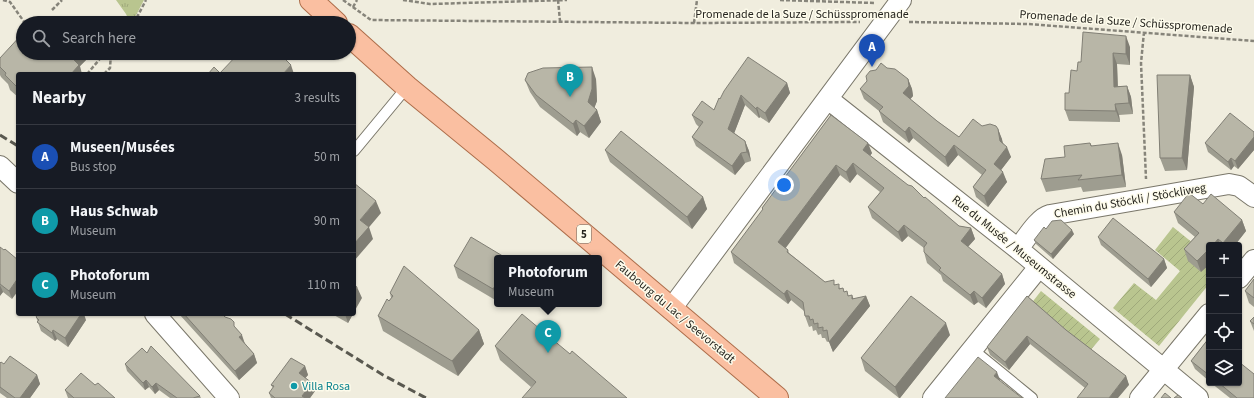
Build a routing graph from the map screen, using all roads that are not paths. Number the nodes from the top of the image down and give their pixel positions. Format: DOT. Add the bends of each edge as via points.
graph roads {
  1 [pos="311,0"];
  2 [pos="900,1"];
  3 [pos="328,16"];
  4 [pos="356,41"];
  5 [pos="407,87"];
  6 [pos="828,99"];
  7 [pos="356,148"];
  8 [pos="0,166"];
  9 [pos="16,181"];
  10 [pos="1254,197"];
  11 [pos="1018,249"];
  12 [pos="1254,260"];
  13 [pos="1039,267"];
  14 [pos="1242,274"];
  15 [pos="671,309"];
  16 [pos="157,316"];
  17 [pos="1206,318"];
  18 [pos="972,349"];
  19 [pos="1163,370"];
  20 [pos="229,398"];
  21 [pos="777,398"];
  22 [pos="933,398"];
  23 [pos="1032,398"];
  24 [pos="1140,398"];
  25 [pos="1198,398"];
  1 -- 3 [label="main road"];
  2 -- 6 [label="street"];
  4 -- 5 [label="main road, Faubourg du Lac / Seevorstadt / 5"];
  5 -- 7 [label="lane"];
  5 -- 15 [label="main road, Faubourg du Lac / Seevorstadt / 5"];
  6 -- 11 [label="street, Rue du Musée / Museumstrasse"];
  6 -- 15 [label="street"];
  8 -- 9 [label="street"];
  10 -- 11 [label="street, Chemin du Stöckli / Stöckliweg" via="1239,186 1229,184 1046,216"];
  11 -- 13 [label="street, Rue du Musée / Museumstrasse"];
  12 -- 14 [label="street"];
  13 -- 18 [label="street"];
  13 -- 19 [label="street, Rue du Musée / Museumstrasse"];
  15 -- 21 [label="main road, Faubourg du Lac / Seevorstadt / 5"];
  16 -- 20 [label="street"];
  17 -- 19 [label="street"];
  18 -- 22 [label="street"];
  18 -- 23 [label="lane"];
  19 -- 24 [label="street"];
  19 -- 25 [label="street, Rue du Musée / Museumstrasse"];
}
